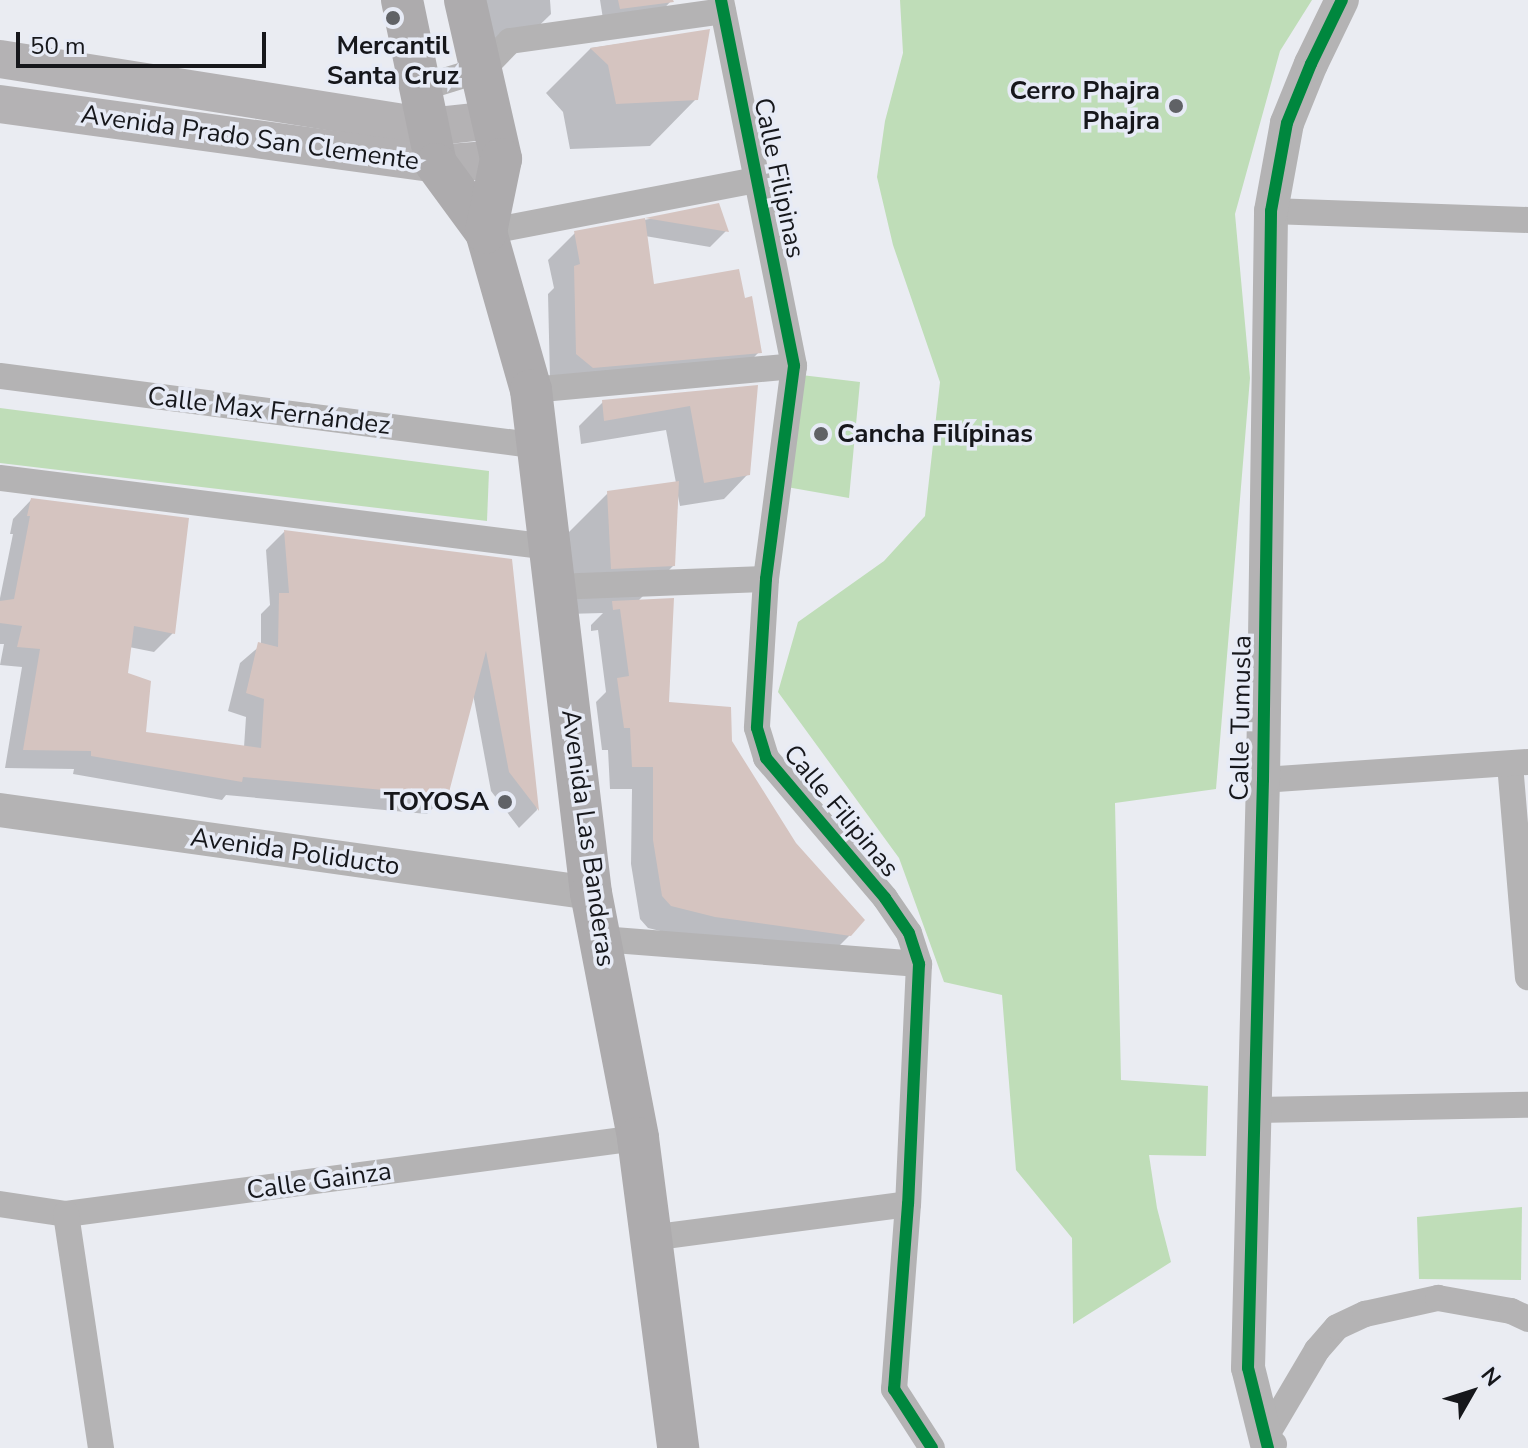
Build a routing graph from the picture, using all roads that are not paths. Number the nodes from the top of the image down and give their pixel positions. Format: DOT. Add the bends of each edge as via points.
graph roads {
  1 [pos="402,0"];
  2 [pos="465,0"];
  3 [pos="1342,0"];
  4 [pos="722,6"];
  5 [pos="0,59"];
  6 [pos="483,69"];
  7 [pos="0,104"];
  8 [pos="429,126"];
  9 [pos="496,140"];
  10 [pos="756,180"];
  11 [pos="1271,211"];
  12 [pos="1528,220"];
  13 [pos="486,232"];
  14 [pos="794,366"];
  15 [pos="0,376"];
  16 [pos="531,390"];
  17 [pos="539,446"];
  18 [pos="0,478"];
  19 [pos="551,567"];
  20 [pos="766,579"];
  21 [pos="1519,763"];
  22 [pos="1263,780"];
  23 [pos="0,810"];
  24 [pos="591,893"];
  25 [pos="601,939"];
  26 [pos="919,964"];
  27 [pos="1528,977"];
  28 [pos="1528,1105"];
  29 [pos="1256,1110"];
  30 [pos="638,1138"];
  31 [pos="0,1204"];
  32 [pos="908,1204"];
  33 [pos="66,1214"];
  34 [pos="650,1238"];
  35 [pos="1528,1319"];
  36 [pos="1271,1445"];
  37 [pos="101,1448"];
  38 [pos="678,1448"];
  39 [pos="932,1448"];
  1 -- 8 [label="main road, Avenida Las Banderas"];
  2 -- 6 [label="main road, Avenida Las Banderas"];
  3 -- 11 [label="street, Calle Tumusla" via="1287,123"];
  4 -- 6 [label="street" via="510,41"];
  4 -- 10 [label="street, Calle Filipinas"];
  5 -- 8 [label="main road, Avenida Prado San Clemente"];
  6 -- 8 [label="street"];
  6 -- 9 [label="main road, Avenida Las Banderas"];
  7 -- 8 [label="main road, Avenida Prado San Clemente"];
  8 -- 9 [label="main road, Avenida Prado San Clemente"];
  8 -- 13 [label="main road, Avenida Las Banderas"];
  9 -- 13 [label="main road, Avenida Las Banderas"];
  10 -- 13 [label="street"];
  10 -- 14 [label="street, Calle Filipinas"];
  11 -- 12 [label="street"];
  11 -- 22 [label="street, Calle Tumusla"];
  13 -- 16 [label="main road, Avenida Las Banderas"];
  14 -- 16 [label="street"];
  14 -- 20 [label="street, Calle Filipinas"];
  15 -- 17 [label="street, Calle Max Fernández"];
  16 -- 17 [label="main road, Avenida Las Banderas"];
  17 -- 19 [label="main road, Avenida Las Banderas"];
  18 -- 19 [label="street"];
  19 -- 20 [label="street"];
  19 -- 24 [label="main road, Avenida Las Banderas"];
  20 -- 26 [label="street, Calle Filipinas" via="757,728 766,758 885,898 909,933"];
  21 -- 22 [label="street"];
  21 -- 27 [label="street"];
  22 -- 29 [label="street, Calle Tumusla"];
  23 -- 24 [label="street, Avenida Poliducto"];
  24 -- 25 [label="main road, Avenida Las Banderas"];
  25 -- 26 [label="street"];
  25 -- 30 [label="main road, Avenida Las Banderas"];
  26 -- 32 [label="street, Calle Filipinas"];
  28 -- 29 [label="street"];
  29 -- 36 [label="street, Calle Tumusla" via="1248,1368"];
  30 -- 33 [label="street, Calle Gainza"];
  30 -- 34 [label="main road, Avenida Las Banderas"];
  31 -- 33 [label="street, Calle Gainza"];
  32 -- 34 [label="street"];
  32 -- 39 [label="street, Calle Filipinas" via="894,1389"];
  33 -- 37 [label="street"];
  34 -- 38 [label="main road, Avenida Las Banderas"];
  35 -- 36 [label="street" via="1438,1298 1365,1314 1337,1327 1317,1350"];
}
